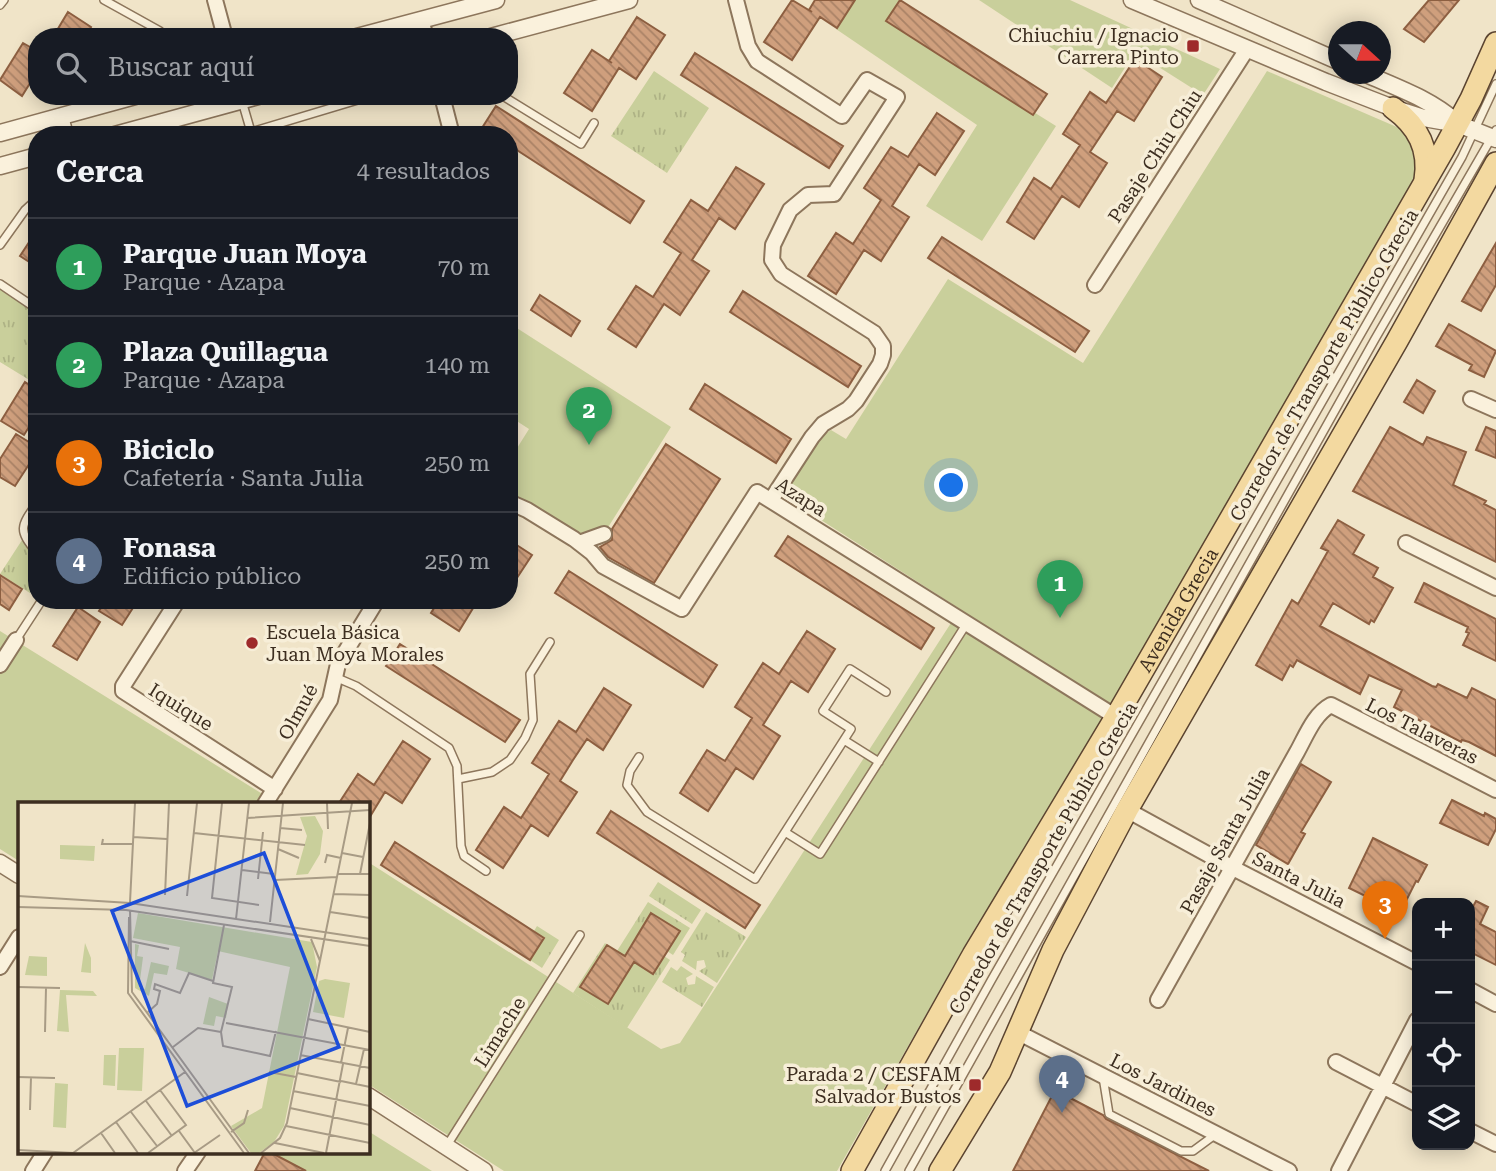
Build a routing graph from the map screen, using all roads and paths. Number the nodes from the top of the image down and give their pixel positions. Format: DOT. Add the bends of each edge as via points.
graph roads {
  1 [pos="4,0"];
  2 [pos="104,0"];
  3 [pos="215,0"];
  4 [pos="496,0"];
  5 [pos="629,0"];
  6 [pos="736,0"];
  7 [pos="1132,0"];
  8 [pos="1199,0"];
  9 [pos="0,5"];
  10 [pos="421,20"];
  11 [pos="1260,27"];
  12 [pos="155,28"];
  13 [pos="223,28"];
  14 [pos="391,28"];
  15 [pos="423,28"];
  16 [pos="518,30"];
  17 [pos="1496,43"];
  18 [pos="1247,49"];
  19 [pos="1328,56"];
  20 [pos="1389,84"];
  21 [pos="1496,84"];
  22 [pos="103,105"];
  23 [pos="222,105"];
  24 [pos="248,105"];
  25 [pos="341,105"];
  26 [pos="444,105"];
  27 [pos="518,105"];
  28 [pos="1393,108"];
  29 [pos="60,117"];
  30 [pos="594,123"];
  31 [pos="62,126"];
  32 [pos="147,126"];
  33 [pos="250,126"];
  34 [pos="271,126"];
  35 [pos="450,126"];
  36 [pos="1466,127"];
  37 [pos="0,133"];
  38 [pos="1495,135"];
  39 [pos="28,158"];
  40 [pos="1496,163"];
  41 [pos="0,166"];
  42 [pos="1425,182"];
  43 [pos="28,207"];
  44 [pos="0,245"];
  45 [pos="0,284"];
  46 [pos="1095,285"];
  47 [pos="28,303"];
  48 [pos="1471,399"];
  49 [pos="1496,410"];
  50 [pos="771,500"];
  51 [pos="518,506"];
  52 [pos="28,516"];
  53 [pos="604,534"];
  54 [pos="28,542"];
  55 [pos="579,542"];
  56 [pos="1406,543"];
  57 [pos="1496,588"];
  58 [pos="36,609"];
  59 [pos="172,609"];
  60 [pos="371,609"];
  61 [pos="967,623"];
  62 [pos="16,640"];
  63 [pos="550,642"];
  64 [pos="0,665"];
  65 [pos="335,677"];
  66 [pos="886,692"];
  67 [pos="1331,705"];
  68 [pos="1116,717"];
  69 [pos="844,740"];
  70 [pos="639,757"];
  71 [pos="879,762"];
  72 [pos="458,779"];
  73 [pos="275,789"];
  74 [pos="1496,790"];
  75 [pos="266,802"];
  76 [pos="1127,810"];
  77 [pos="785,832"];
  78 [pos="0,863"];
  79 [pos="1231,867"];
  80 [pos="486,872"];
  81 [pos="18,874"];
  82 [pos="580,935"];
  83 [pos="18,939"];
  84 [pos="1413,961"];
  85 [pos="0,967"];
  86 [pos="1475,993"];
  87 [pos="1158,1000"];
  88 [pos="1496,1004"];
  89 [pos="1415,1024"];
  90 [pos="1019,1033"];
  91 [pos="1336,1062"];
  92 [pos="1103,1076"];
  93 [pos="1383,1086"];
  94 [pos="369,1097"];
  95 [pos="1412,1101"];
  96 [pos="1217,1134"];
  97 [pos="1475,1134"];
  98 [pos="1496,1144"];
  99 [pos="446,1147"];
  100 [pos="44,1154"];
  101 [pos="197,1154"];
  102 [pos="33,1171"];
  103 [pos="185,1171"];
  104 [pos="484,1171"];
  105 [pos="852,1171"];
  106 [pos="885,1171"];
  107 [pos="909,1171"];
  108 [pos="940,1171"];
  109 [pos="1289,1171"];
  110 [pos="1339,1171"];
  1 -- 9 [label="lane"];
  2 -- 12 [label="lane"];
  3 -- 13 [label="street"];
  4 -- 10 [label="street"];
  5 -- 16 [label="street"];
  6 -- 50 [label="street" via="748,46 757,61 842,116 867,80 897,97 834,194 808,195 790,210 773,245 772,260 780,274 874,333 883,355 856,401 820,427"];
  7 -- 18 [label="street"];
  8 -- 11 [label="street"];
  10 -- 14 [label="street"];
  10 -- 15 [label="street"];
  11 -- 18 [label="street"];
  11 -- 19 [label="street"];
  17 -- 36 [label="main road, Avenida Grecia"];
  18 -- 28 [label="street"];
  18 -- 46 [label="street, Pasaje Chiu Chiu"];
  20 -- 36 [label="street" via="1427,100"];
  21 -- 36 [label="lane, Corredor de Transporte Público Grecia"];
  22 -- 29 [label="street"];
  23 -- 32 [label="street"];
  24 -- 33 [label="lane"];
  25 -- 34 [label="lane"];
  26 -- 35 [label="street"];
  27 -- 30 [label="lane" via="581,144"];
  28 -- 36 [label="street"];
  28 -- 42 [label="main road" via="1405,116 1422,140"];
  29 -- 31 [label="street"];
  29 -- 37 [label="street"];
  36 -- 38 [label="street"];
  36 -- 42 [label="main road, Avenida Grecia"];
  36 -- 106 [label="lane, Corredor de Transporte Público Grecia" via="1456,167"];
  38 -- 107 [label="lane, Corredor de Transporte Público Grecia" via="1368,351"];
  39 -- 41 [label="street"];
  40 -- 76 [label="main road"];
  42 -- 68 [label="main road, Avenida Grecia"];
  43 -- 44 [label="lane"];
  45 -- 47 [label="lane"];
  48 -- 49 [label="street"];
  50 -- 55 [label="street, Azapa" via="757,492 682,609 603,566"];
  50 -- 61 [label="street, Azapa"];
  51 -- 55 [label="street, Azapa"];
  52 -- 54 [label="lane" via="22,529"];
  53 -- 55 [label="street"];
  56 -- 57 [label="street"];
  58 -- 62 [label="lane"];
  59 -- 73 [label="street, Iquique" via="122,691"];
  60 -- 65 [label="street, Olmué" via="345,650"];
  61 -- 68 [label="street, Azapa"];
  61 -- 71 [label="lane"];
  62 -- 64 [label="street"];
  63 -- 72 [label="lane" via="530,674 533,720 525,738 510,760 492,772"];
  65 -- 72 [label="lane" via="449,748"];
  65 -- 73 [label="street, Olmué" via="330,700"];
  66 -- 69 [label="lane" via="850,669 823,711 851,729"];
  67 -- 74 [label="street, Los Talaveras"];
  67 -- 79 [label="street, Pasaje Santa Julia" via="1316,718"];
  68 -- 105 [label="main road, Avenida Grecia" via="973,955"];
  69 -- 71 [label="lane"];
  69 -- 77 [label="lane"];
  70 -- 77 [label="lane" via="628,785 647,812 755,879"];
  71 -- 77 [label="lane" via="820,854"];
  72 -- 80 [label="lane" via="464,856"];
  73 -- 75 [label="street, Olmué"];
  76 -- 79 [label="street, Santa Julia"];
  76 -- 90 [label="main road" via="1053,950"];
  78 -- 81 [label="street"];
  79 -- 84 [label="street, Santa Julia"];
  79 -- 87 [label="street, Pasaje Santa Julia"];
  82 -- 99 [label="lane, Limache"];
  83 -- 85 [label="street"];
  86 -- 88 [label="street"];
  89 -- 93 [label="street"];
  90 -- 92 [label="street, Los Jardines"];
  90 -- 108 [label="main road"];
  91 -- 93 [label="street"];
  92 -- 96 [label="street, Los Jardines"];
  92 -- 96 [label="lane" via="1109,1114 1121,1121 1181,1151 1193,1151"];
  93 -- 95 [label="street"];
  93 -- 110 [label="street"];
  94 -- 99 [label="street"];
  96 -- 109 [label="street, Los Jardines"];
  97 -- 98 [label="street"];
  99 -- 104 [label="street"];
  100 -- 102 [label="street"];
  101 -- 103 [label="street"];
}
